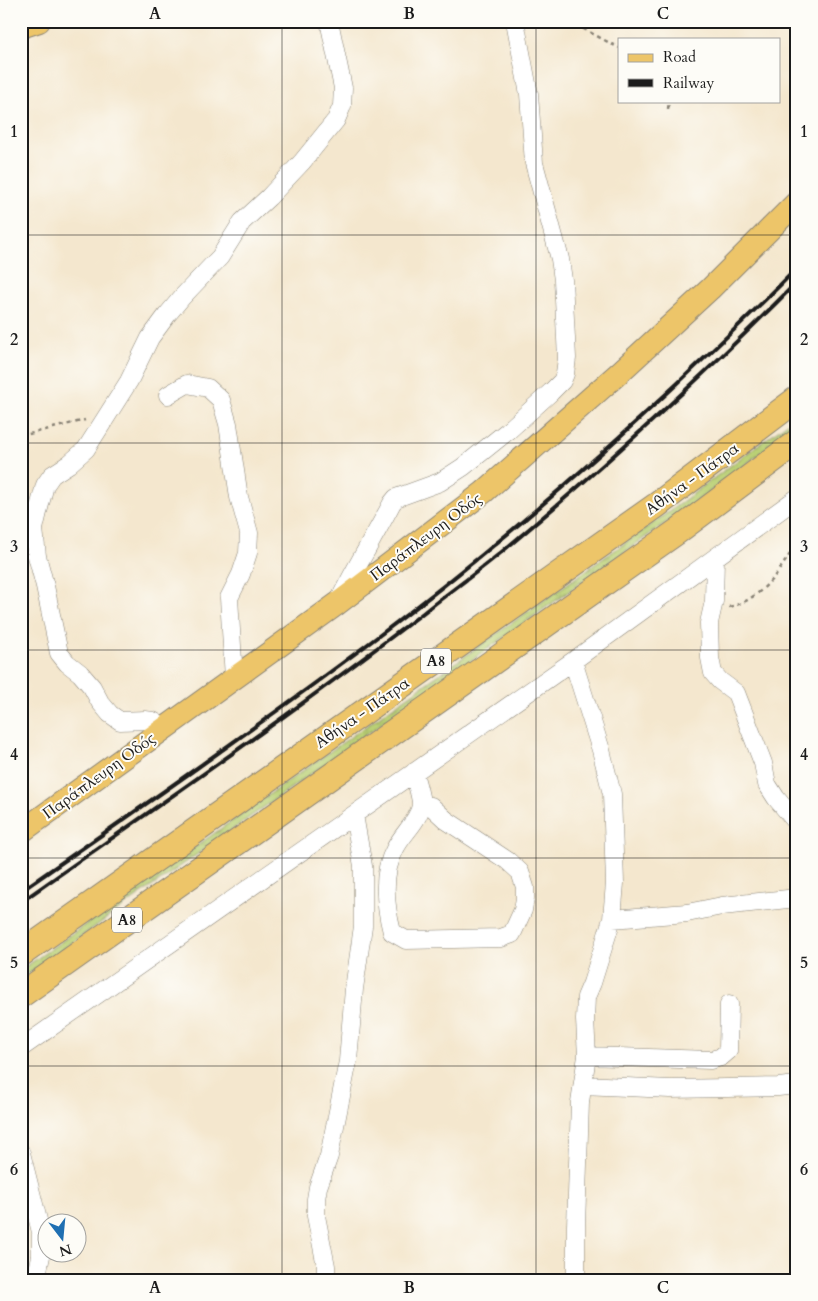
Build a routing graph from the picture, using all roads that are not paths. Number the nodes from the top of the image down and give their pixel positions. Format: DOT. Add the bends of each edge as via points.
graph roads {
  1 [pos="329,21"];
  2 [pos="515,21"];
  3 [pos="797,202"];
  4 [pos="168,395"];
  5 [pos="797,399"];
  6 [pos="797,442"];
  7 [pos="797,498"];
  8 [pos="715,559"];
  9 [pos="337,604"];
  10 [pos="573,661"];
  11 [pos="234,678"];
  12 [pos="165,728"];
  13 [pos="414,772"];
  14 [pos="421,805"];
  15 [pos="354,815"];
  16 [pos="797,823"];
  17 [pos="21,832"];
  18 [pos="797,898"];
  19 [pos="612,919"];
  20 [pos="21,954"];
  21 [pos="21,995"];
  22 [pos="729,1004"];
  23 [pos="21,1048"];
  24 [pos="587,1056"];
  25 [pos="583,1085"];
  26 [pos="797,1085"];
  27 [pos="21,1153"];
  28 [pos="36,1280"];
  29 [pos="326,1280"];
  30 [pos="576,1280"];
  1 -- 12 [label="street" via="343,88 342,106 336,120 269,198 242,222 220,257 150,338 129,381 86,449 52,475 45,485 40,504 34,530 36,556 59,653 92,686 110,714 120,721 153,721"];
  2 -- 9 [label="street" via="529,94 534,164 560,258 567,358 565,374 551,392 509,430 463,466 440,482 396,498"];
  3 -- 9 [label="main road, Παράπλευρη Οδός" via="710,289 484,492"];
  4 -- 11 [label="street" via="187,384 208,388 221,400 228,424 239,497 249,533 248,554 229,598"];
  5 -- 20 [label="highway, Αθήνα - Πάτρα / Α8" via="657,504"];
  6 -- 21 [label="highway, Αθήνα - Πάτρα / Α8" via="678,531"];
  7 -- 8 [label="street"];
  8 -- 10 [label="street"];
  8 -- 16 [label="street" via="710,623 713,673 736,693 763,763 767,784"];
  9 -- 11 [label="main road, Παράπλευρη Οδός"];
  10 -- 13 [label="street"];
  10 -- 19 [label="street" via="612,794 615,883"];
  11 -- 12 [label="main road, Παράπλευρη Οδός"];
  12 -- 17 [label="main road, Παράπλευρη Οδός"];
  13 -- 14 [label="street"];
  13 -- 15 [label="street"];
  14 -- 14 [label="street" via="395,849 385,875 387,913 392,932 406,940 501,938 512,934 525,898 520,872 431,806"];
  15 -- 23 [label="street"];
  15 -- 29 [label="street" via="363,866 363,926 348,1061 329,1156 316,1199"];
  18 -- 19 [label="street"];
  19 -- 24 [label="street" via="586,997"];
  22 -- 24 [label="street" via="728,1052 721,1057 711,1060"];
  24 -- 25 [label="street"];
  25 -- 26 [label="street" via="670,1089"];
  25 -- 30 [label="street"];
  27 -- 28 [label="street" via="41,1232"];
}
